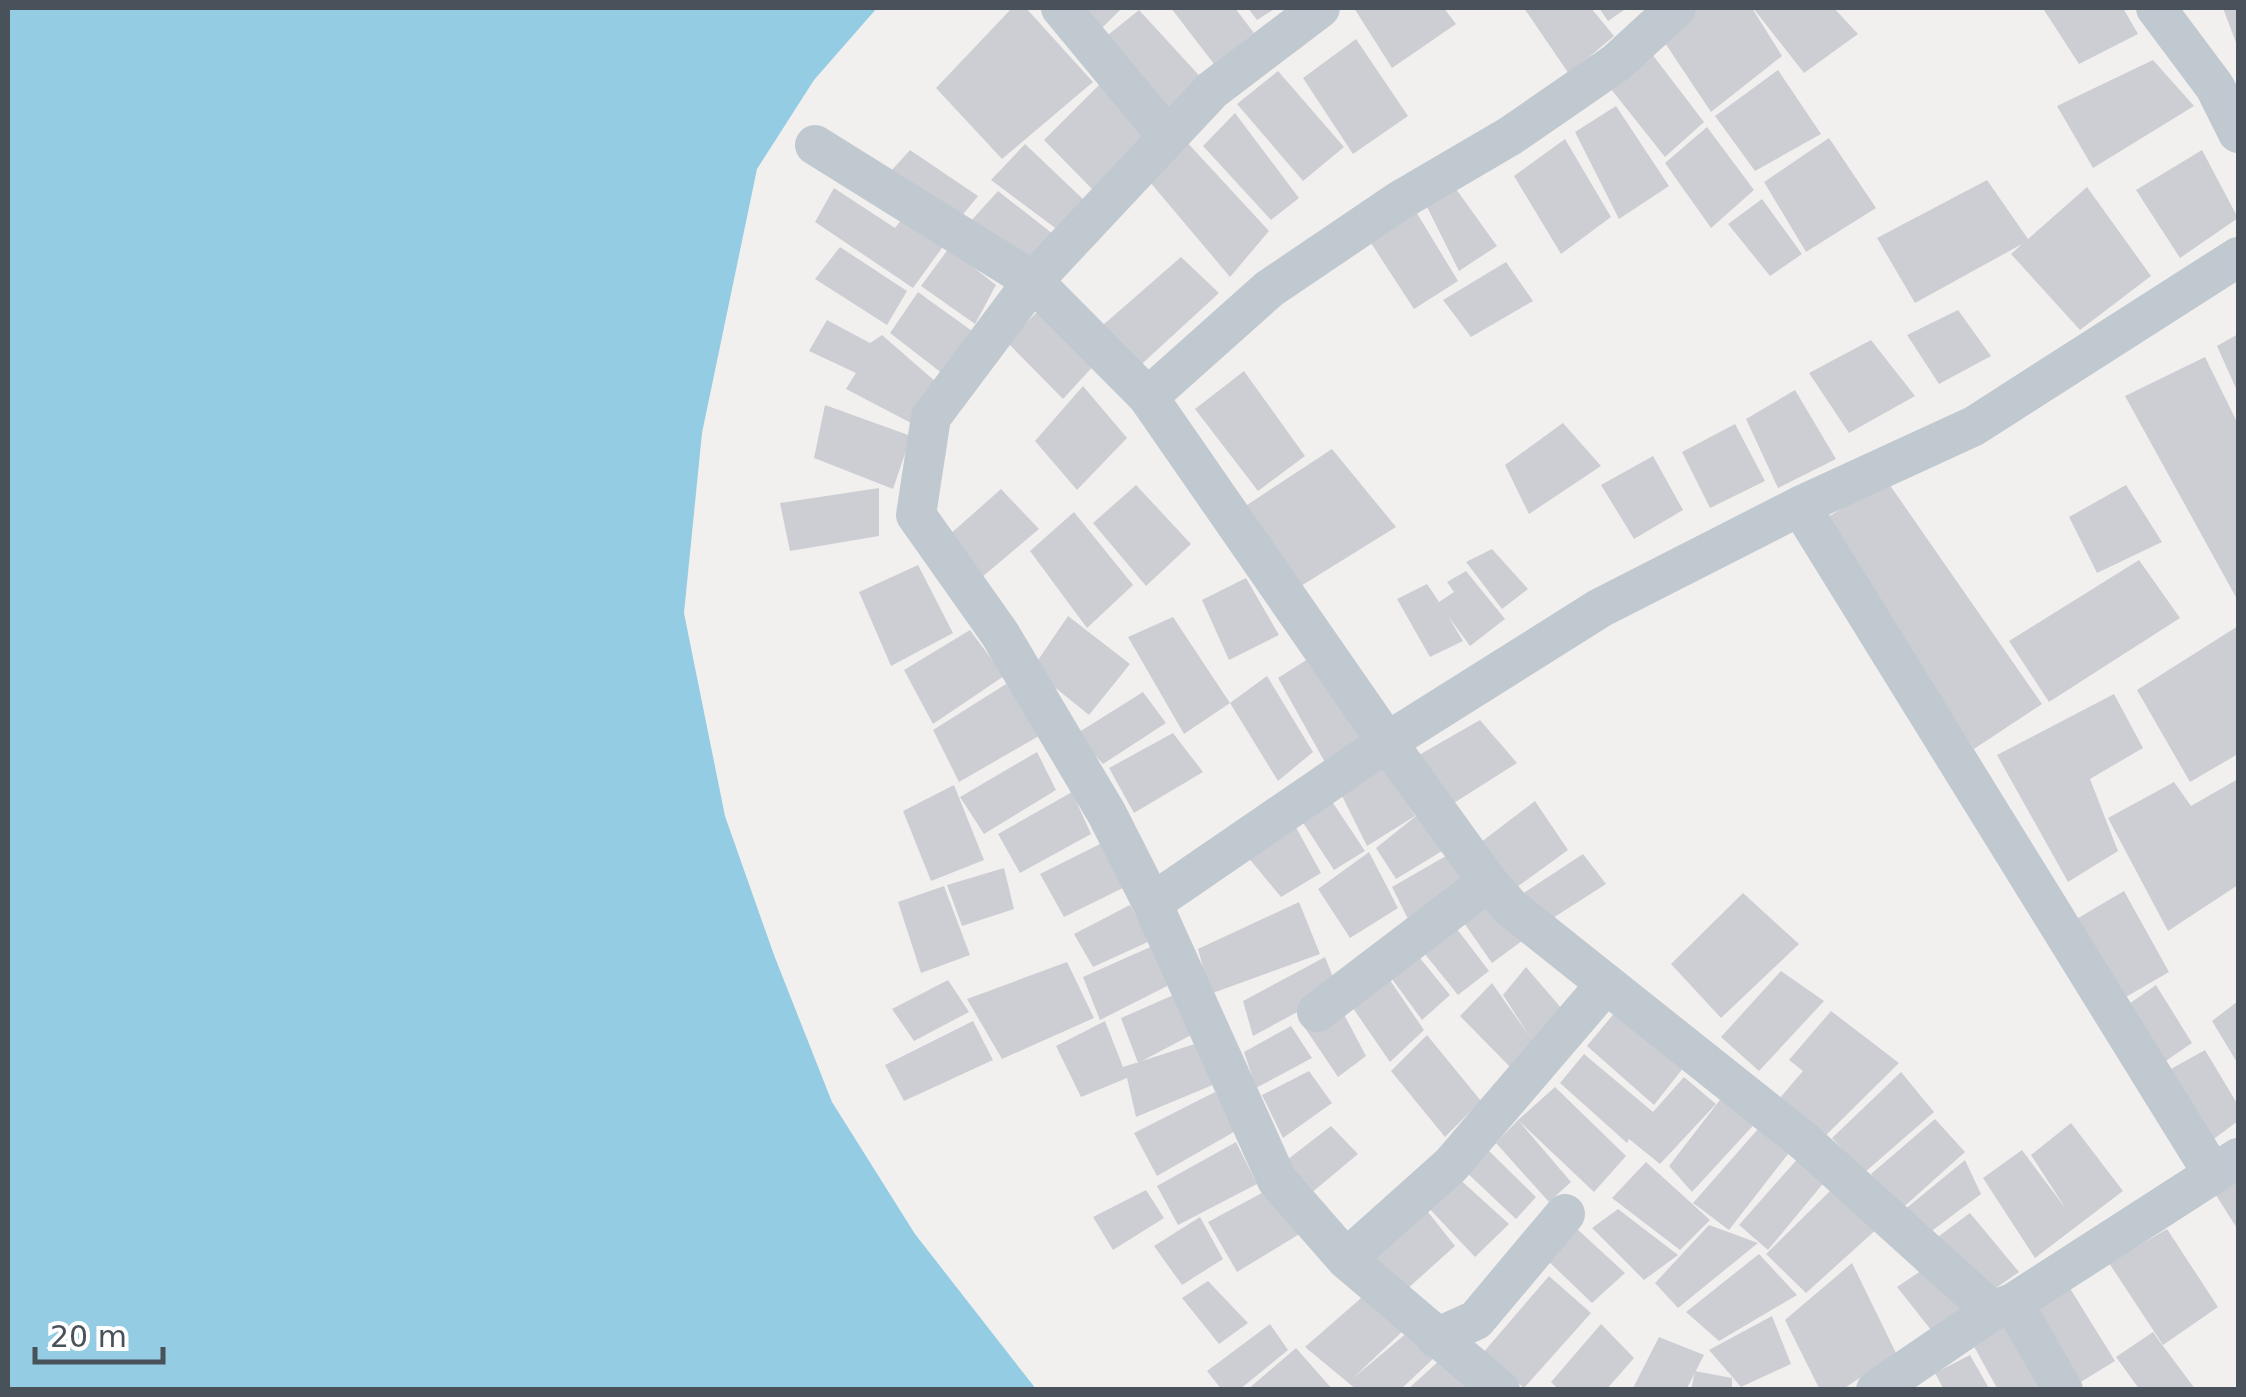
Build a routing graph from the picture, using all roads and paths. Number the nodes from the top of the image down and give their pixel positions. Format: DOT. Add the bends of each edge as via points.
graph roads {
  1 [pos="1060,8"];
  2 [pos="1320,8"];
  3 [pos="1676,8"];
  4 [pos="2156,8"];
  5 [pos="2238,133"];
  6 [pos="1168,136"];
  7 [pos="814,145"];
  8 [pos="2238,257"];
  9 [pos="1033,281"];
  10 [pos="1148,397"];
  11 [pos="1800,506"];
  12 [pos="1388,742"];
  13 [pos="1488,882"];
  14 [pos="1152,903"];
  15 [pos="1606,984"];
  16 [pos="1318,1012"];
  17 [pos="2226,1166"];
  18 [pos="1565,1214"];
  19 [pos="1346,1259"];
  20 [pos="2003,1307"];
  21 [pos="1436,1338"];
  22 [pos="1500,1390"];
  23 [pos="1876,1390"];
  24 [pos="2063,1390"];
  1 -- 6 [label="street"];
  2 -- 6 [label="street" via="1212,90"];
  3 -- 10 [label="street" via="1616,63 1269,290"];
  4 -- 5 [label="street" via="2214,87"];
  6 -- 9 [label="street"];
  7 -- 9 [label="street"];
  8 -- 11 [label="street" via="1974,426"];
  9 -- 10 [label="street"];
  9 -- 14 [label="street" via="931,417 916,515 1039,696"];
  10 -- 12 [label="street"];
  11 -- 12 [label="street" via="1600,608"];
  11 -- 17 [label="street"];
  12 -- 13 [label="street"];
  12 -- 14 [label="street"];
  13 -- 15 [label="street"];
  13 -- 16 [label="street"];
  14 -- 19 [label="street" via="1277,1180"];
  15 -- 19 [label="street" via="1451,1166"];
  15 -- 20 [label="street"];
  17 -- 20 [label="street"];
  18 -- 21 [label="street" via="1476,1320"];
  19 -- 21 [label="street"];
  20 -- 23 [label="street"];
  20 -- 24 [label="street"];
  21 -- 22 [label="street"];
}
